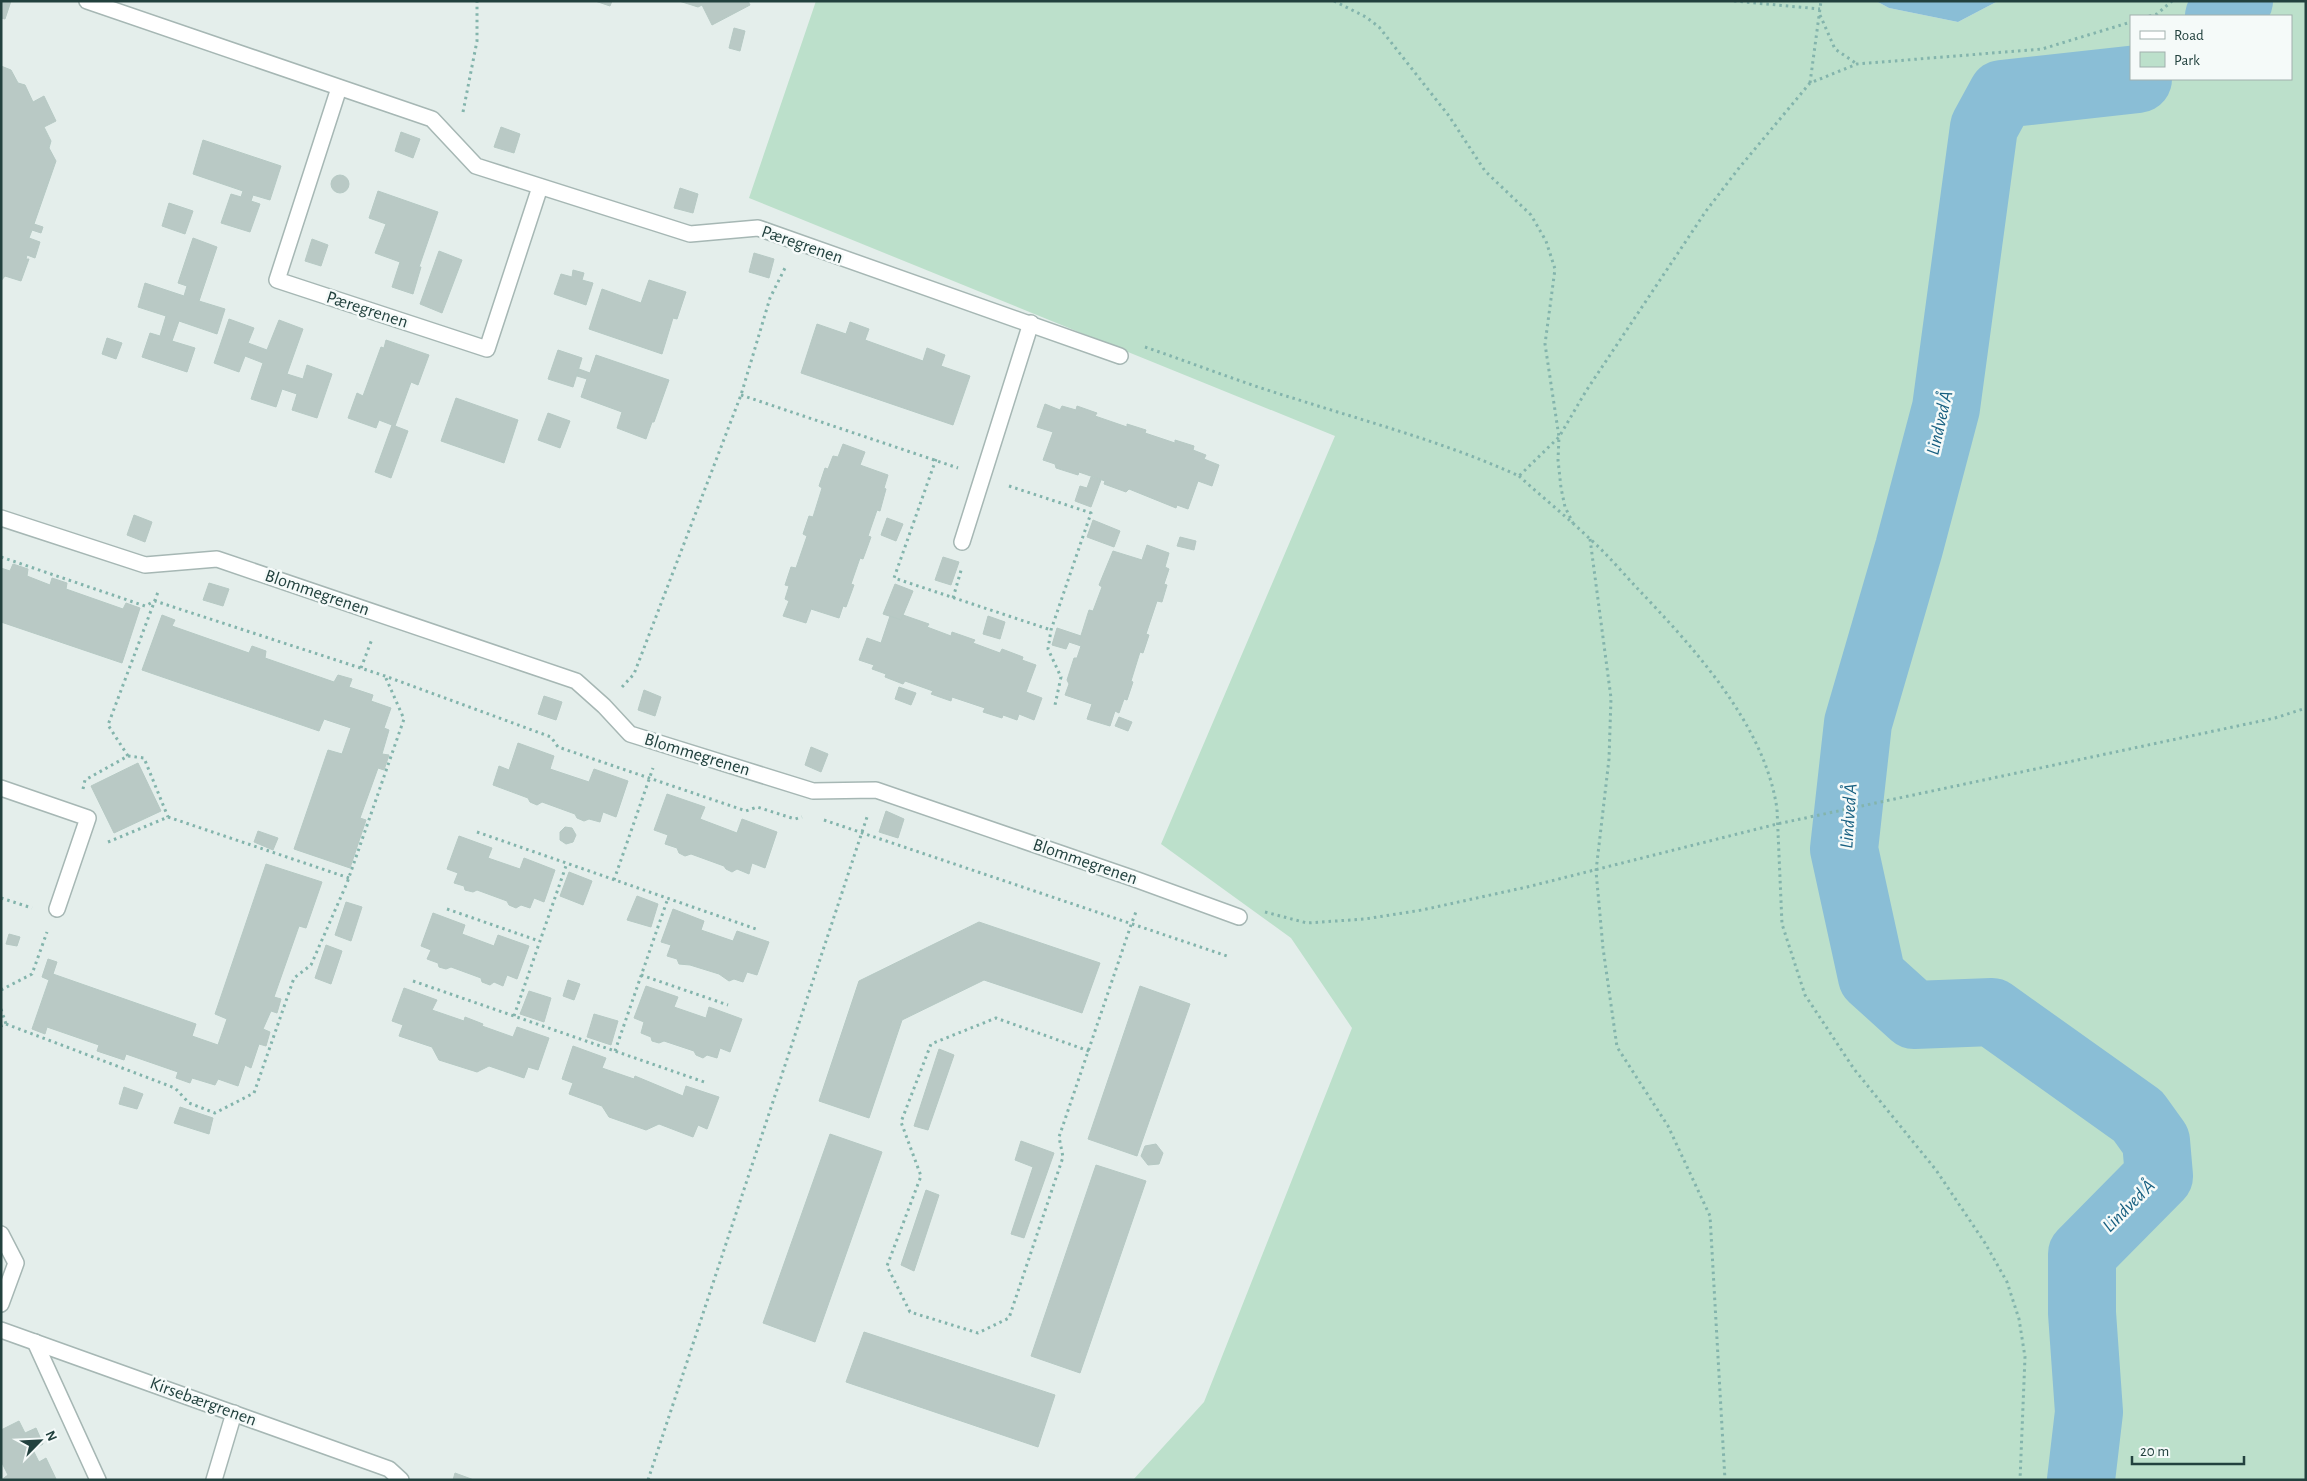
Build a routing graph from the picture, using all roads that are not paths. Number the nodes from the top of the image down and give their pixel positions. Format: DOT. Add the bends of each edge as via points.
graph roads {
  1 [pos="87,1"];
  2 [pos="339,88"];
  3 [pos="540,186"];
  4 [pos="1031,323"];
  5 [pos="1120,356"];
  6 [pos="1,518"];
  7 [pos="962,542"];
  8 [pos="1,788"];
  9 [pos="57,910"];
  10 [pos="1239,917"];
  11 [pos="1,1234"];
  12 [pos="1,1304"];
  13 [pos="1,1330"];
  14 [pos="34,1342"];
  15 [pos="234,1413"];
  16 [pos="98,1480"];
  17 [pos="214,1480"];
  18 [pos="401,1480"];
  1 -- 2 [label="street, Pæregrenen"];
  2 -- 3 [label="street, Pæregrenen" via="432,119 476,166"];
  2 -- 3 [label="street, Pæregrenen" via="277,280 487,349"];
  3 -- 4 [label="street, Pæregrenen" via="690,234 758,228"];
  4 -- 5 [label="street, Pæregrenen"];
  4 -- 7 [label="street"];
  6 -- 10 [label="street, Blommegrenen" via="146,565 217,559 576,681 630,734 813,791 876,790"];
  8 -- 9 [label="street" via="88,818"];
  11 -- 12 [label="street" via="16,1263"];
  13 -- 14 [label="street, Kirsebærgrenen"];
  14 -- 15 [label="street, Kirsebærgrenen"];
  14 -- 16 [label="street"];
  15 -- 17 [label="street"];
  15 -- 18 [label="street, Kirsebærgrenen" via="389,1469"];
}
